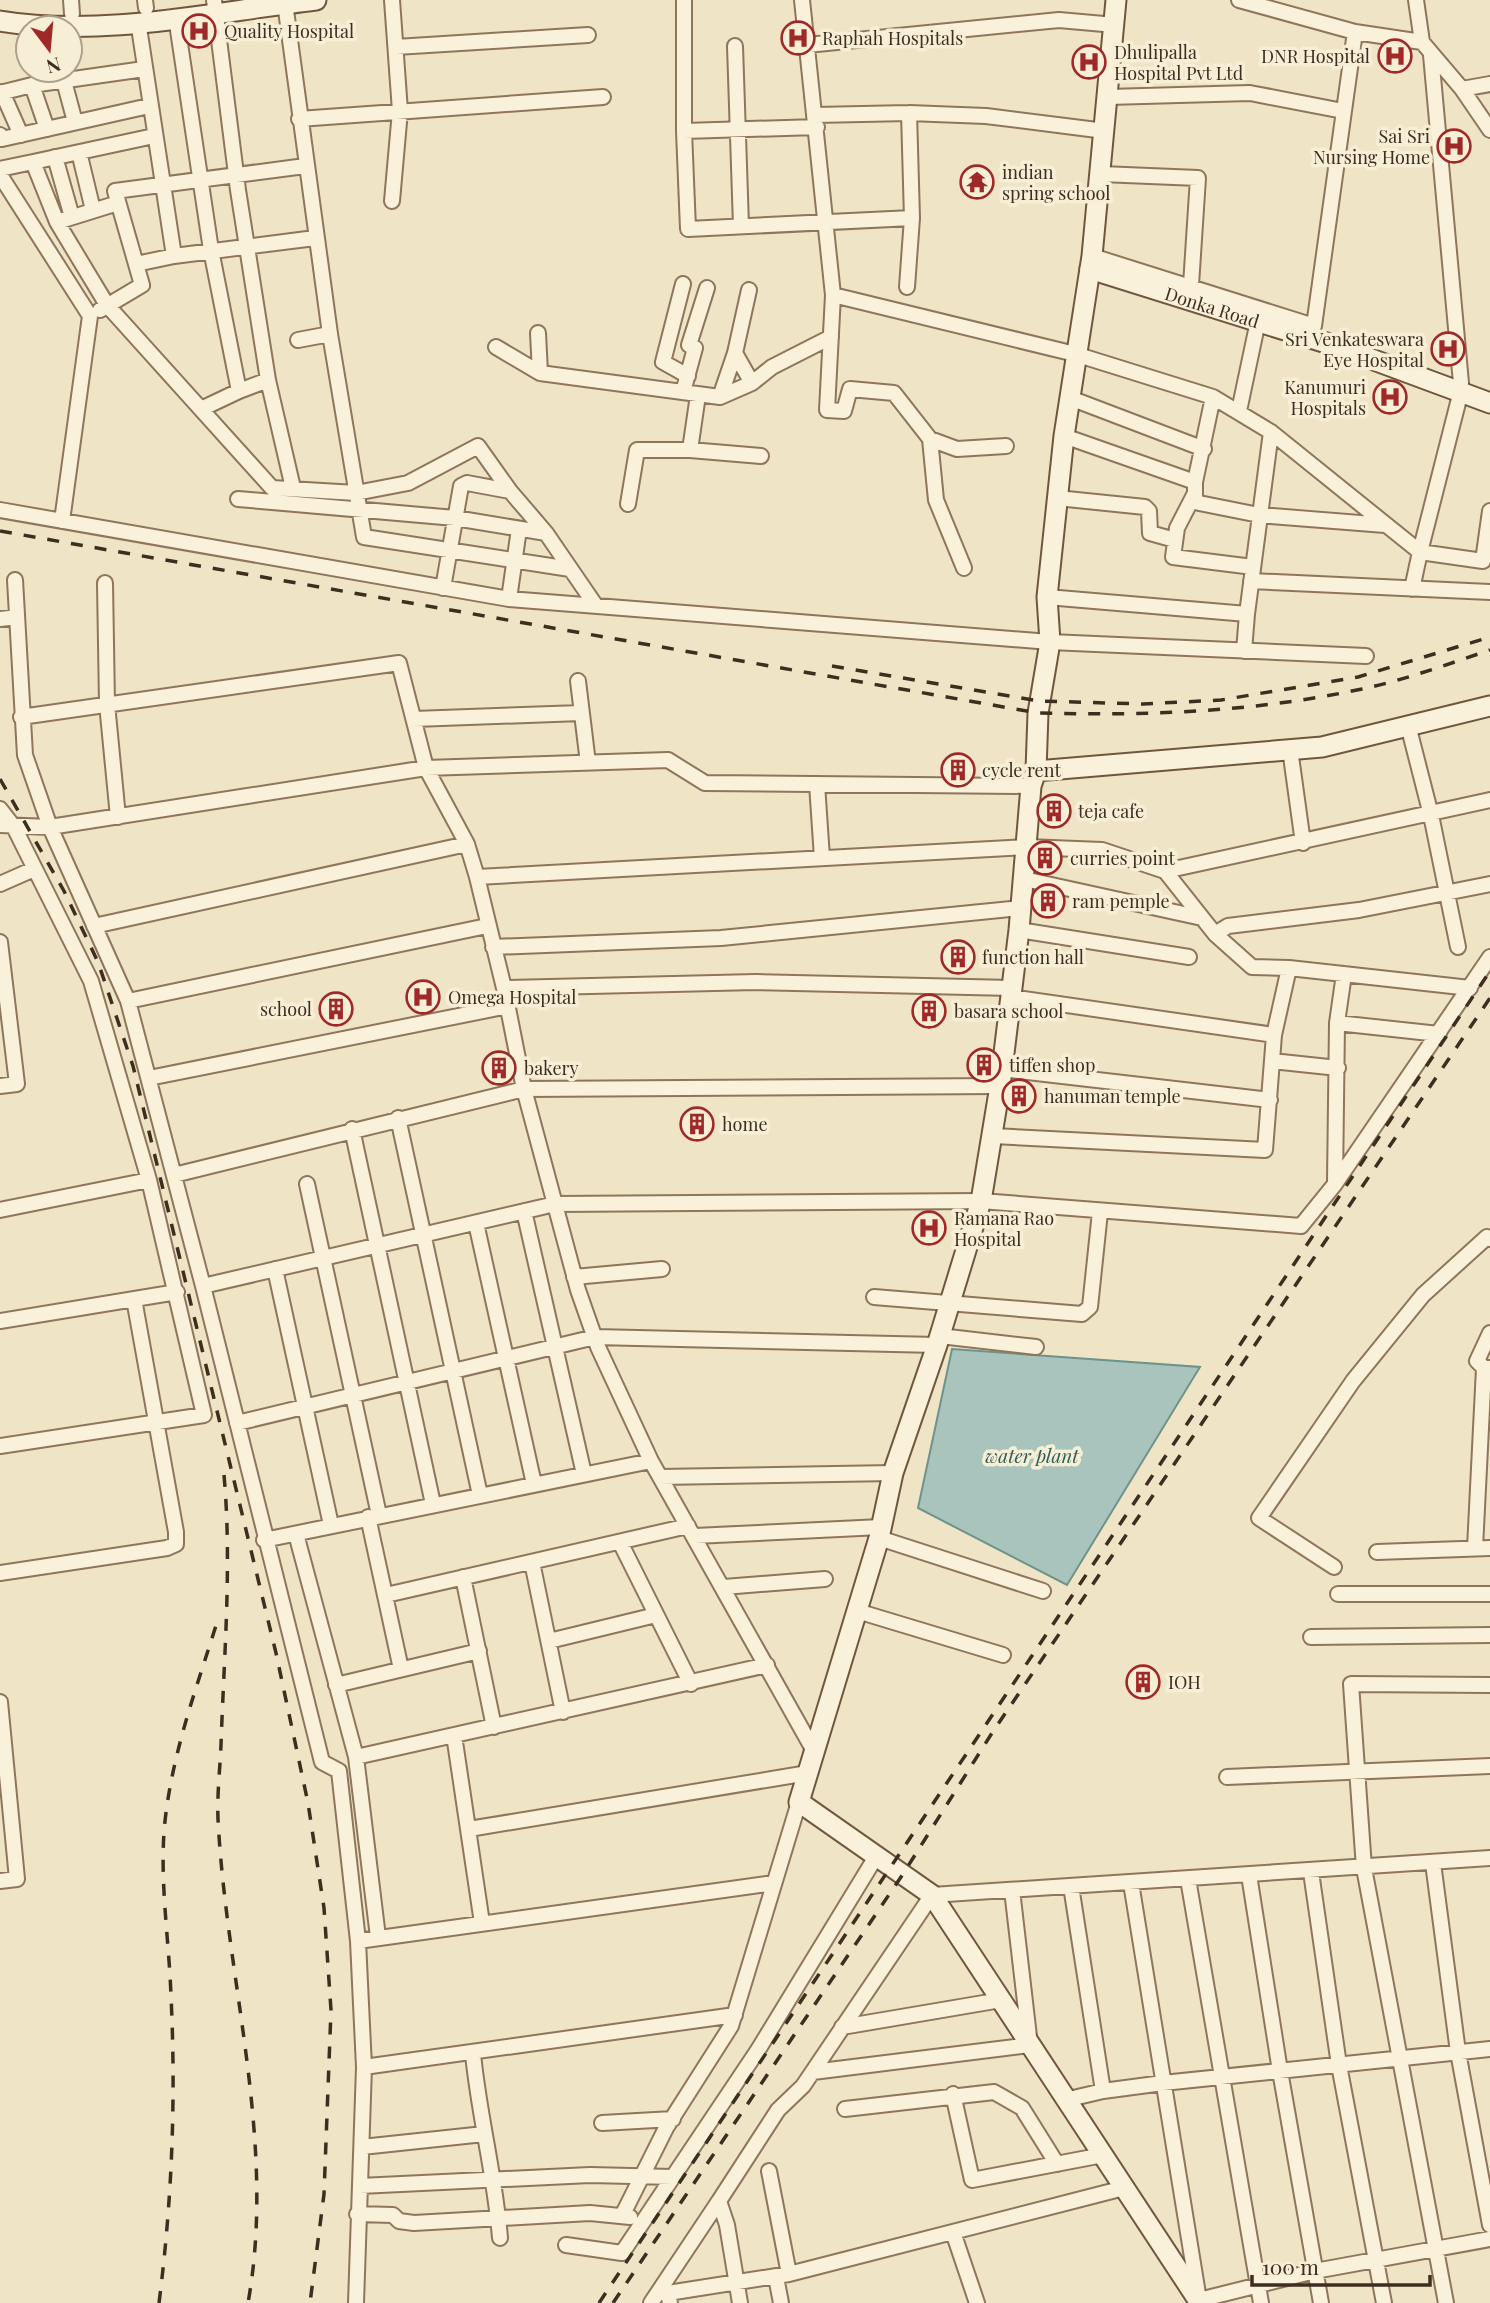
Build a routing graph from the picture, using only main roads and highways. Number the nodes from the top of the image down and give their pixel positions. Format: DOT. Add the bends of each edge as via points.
graph roads {
  1 [pos="316,0"];
  2 [pos="1116,0"];
  3 [pos="213,4"];
  4 [pos="72,7"];
  5 [pos="0,9"];
  6 [pos="143,10"];
  7 [pos="0,21"];
  8 [pos="1091,262"];
  9 [pos="1314,326"];
  10 [pos="1461,387"];
  11 [pos="1490,395"];
  12 [pos="1490,402"];
  13 [pos="1490,706"];
  14 [pos="1033,779"];
  15 [pos="1199,2301"];
  1 -- 3 [label="main road"];
  2 -- 8 [label="main road"];
  3 -- 6 [label="main road"];
  3 -- 6 [label="main road" via="176,17"];
  4 -- 5 [label="main road"];
  4 -- 6 [label="main road"];
  6 -- 7 [label="main road" via="52,27"];
  8 -- 10 [label="main road, Donka Road"];
  8 -- 14 [label="main road" via="1057,498 1047,597 1050,642"];
  9 -- 10 [label="main road, Donka Road"];
  10 -- 11 [label="main road, Donka Road"];
  10 -- 12 [label="main road, Donka Road"];
  13 -- 14 [label="main road" via="1322,747"];
  14 -- 15 [label="main road" via="1001,1077 981,1200 893,1473 880,1532 799,1801 932,1895"];
}
